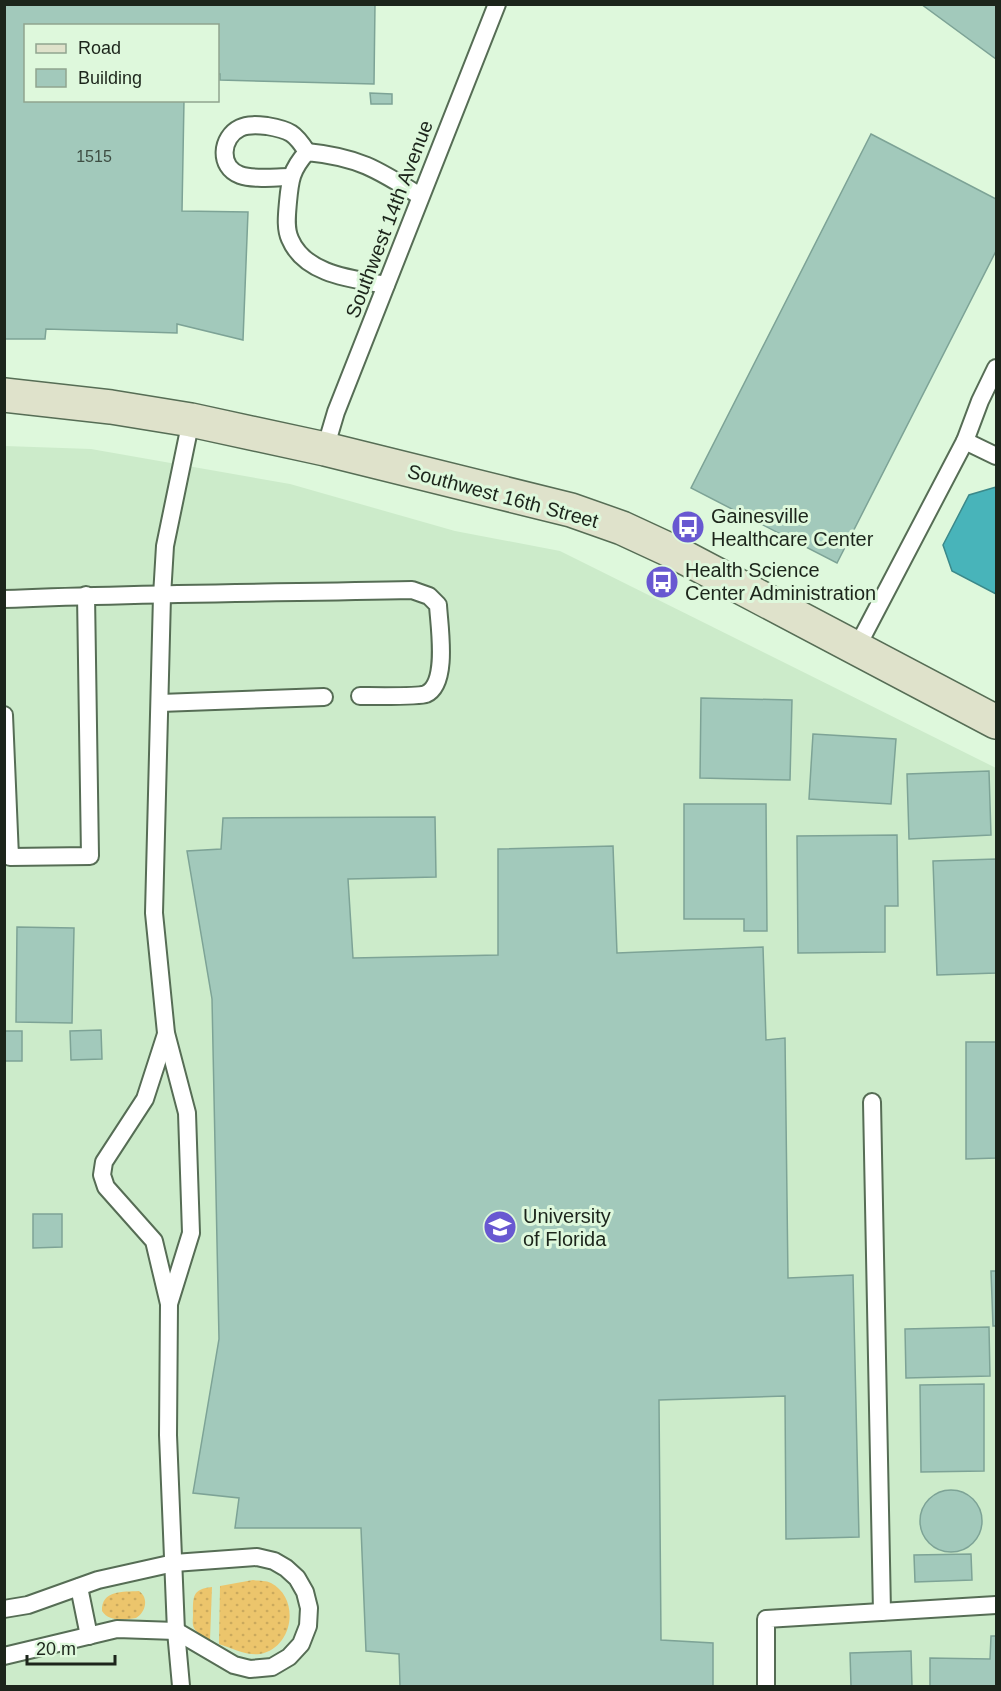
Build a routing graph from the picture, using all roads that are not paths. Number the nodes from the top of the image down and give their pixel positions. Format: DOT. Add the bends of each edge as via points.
graph roads {
  1 [pos="497,4"];
  2 [pos="307,152"];
  3 [pos="290,177"];
  4 [pos="420,196"];
  5 [pos="386,285"];
  6 [pos="996,368"];
  7 [pos="4,395"];
  8 [pos="191,420"];
  9 [pos="965,441"];
  10 [pos="325,449"];
  11 [pos="996,456"];
  12 [pos="87,595"];
  13 [pos="162,596"];
  14 [pos="4,599"];
  15 [pos="856,649"];
  16 [pos="360,696"];
  17 [pos="324,697"];
  18 [pos="160,703"];
  19 [pos="4,715"];
  20 [pos="995,717"];
  21 [pos="166,1034"];
  22 [pos="872,1102"];
  23 [pos="169,1304"];
  24 [pos="174,1563"];
  25 [pos="79,1587"];
  26 [pos="996,1605"];
  27 [pos="4,1609"];
  28 [pos="882,1612"];
  29 [pos="176,1631"];
  30 [pos="89,1636"];
  31 [pos="4,1656"];
  32 [pos="181,1686"];
  33 [pos="766,1686"];
  1 -- 4 [label="lane, Southwest 14th Avenue"];
  2 -- 3 [label="lane"];
  2 -- 3 [label="lane" via="296,136 273,127 242,126 228,137 224,157 233,171 241,175"];
  2 -- 4 [label="lane" via="364,163"];
  3 -- 5 [label="lane" via="287,220 289,238 298,252 312,265 330,272"];
  4 -- 5 [label="lane, Southwest 14th Avenue"];
  5 -- 10 [label="lane, Southwest 14th Avenue"];
  6 -- 9 [label="lane"];
  7 -- 8 [label="street, Southwest 16th Street"];
  8 -- 10 [label="street, Southwest 16th Street"];
  8 -- 13 [label="lane" via="165,546"];
  9 -- 11 [label="lane"];
  9 -- 15 [label="lane"];
  10 -- 15 [label="street, Southwest 16th Street" via="571,510 622,528"];
  12 -- 13 [label="lane"];
  12 -- 14 [label="lane"];
  12 -- 19 [label="lane" via="90,856 10,857"];
  13 -- 16 [label="lane" via="412,590 429,596 438,605 440,672 436,685 426,694"];
  13 -- 18 [label="lane"];
  15 -- 20 [label="street, Southwest 16th Street"];
  17 -- 18 [label="lane"];
  18 -- 21 [label="lane" via="154,913"];
  21 -- 23 [label="lane" via="187,1113 191,1233"];
  21 -- 23 [label="lane" via="145,1100 104,1162 102,1175 106,1187 154,1242"];
  22 -- 28 [label="lane"];
  23 -- 24 [label="lane" via="168,1436"];
  24 -- 25 [label="lane"];
  24 -- 29 [label="lane"];
  24 -- 29 [label="lane" via="257,1557 274,1561 297,1578 309,1608 301,1644 272,1667 250,1669 234,1665"];
  25 -- 27 [label="lane"];
  25 -- 30 [label="lane"];
  26 -- 28 [label="lane"];
  28 -- 33 [label="lane" via="766,1619"];
  29 -- 30 [label="lane" via="117,1629"];
  29 -- 32 [label="lane"];
  30 -- 31 [label="lane"];
}
